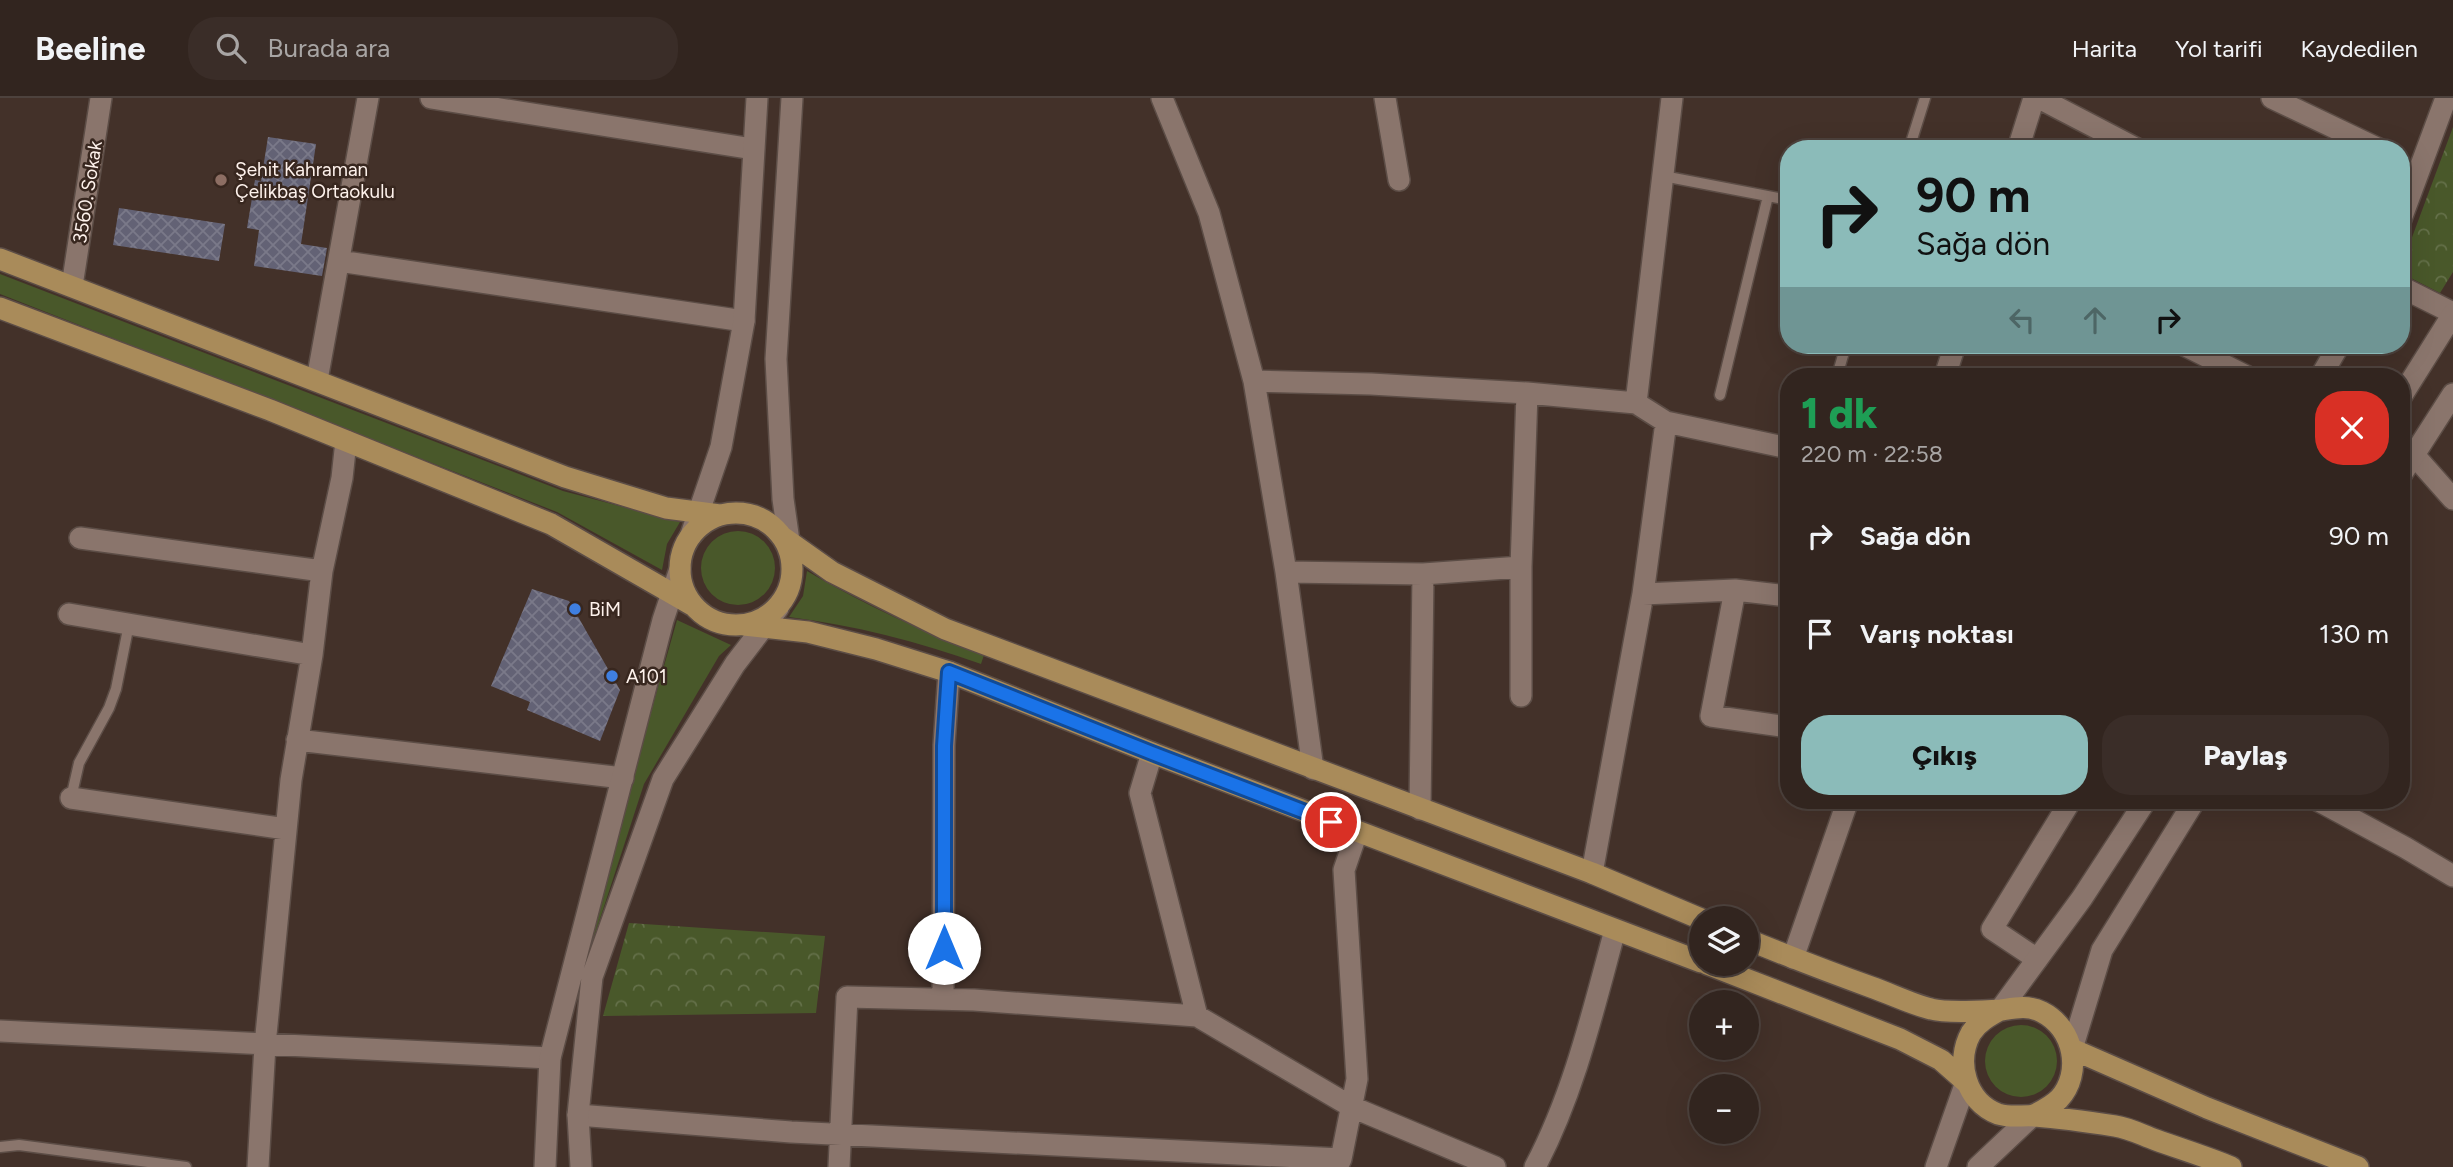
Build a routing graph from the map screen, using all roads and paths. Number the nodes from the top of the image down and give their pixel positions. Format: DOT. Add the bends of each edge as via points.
graph roads {
  1 [pos="101,98"];
  2 [pos="368,98"];
  3 [pos="431,98"];
  4 [pos="757,98"];
  5 [pos="792,98"];
  6 [pos="1162,98"];
  7 [pos="1385,98"];
  8 [pos="1672,98"];
  9 [pos="1925,98"];
  10 [pos="2034,98"];
  11 [pos="2039,98"];
  12 [pos="2272,98"];
  13 [pos="2446,98"];
  14 [pos="1912,140"];
  15 [pos="2021,140"];
  16 [pos="2120,140"];
  17 [pos="2360,140"];
  18 [pos="753,149"];
  19 [pos="2410,163"];
  20 [pos="1663,176"];
  21 [pos="1399,180"];
  22 [pos="1768,196"];
  23 [pos="1780,199"];
  24 [pos="0,259"];
  25 [pos="339,261"];
  26 [pos="72,286"];
  27 [pos="2410,292"];
  28 [pos="0,308"];
  29 [pos="2453,313"];
  30 [pos="744,321"];
  31 [pos="2202,354"];
  32 [pos="2230,368"];
  33 [pos="317,380"];
  34 [pos="1254,381"];
  35 [pos="2410,382"];
  36 [pos="1527,393"];
  37 [pos="2453,394"];
  38 [pos="1720,395"];
  39 [pos="1636,403"];
  40 [pos="1667,422"];
  41 [pos="346,440"];
  42 [pos="1780,447"];
  43 [pos="2414,455"];
  44 [pos="2410,461"];
  45 [pos="2453,499"];
  46 [pos="699,512"];
  47 [pos="720,515"];
  48 [pos="691,535"];
  49 [pos="80,538"];
  50 [pos="788,545"];
  51 [pos="1521,567"];
  52 [pos="680,569"];
  53 [pos="322,571"];
  54 [pos="1286,572"];
  55 [pos="1423,574"];
  56 [pos="1735,590"];
  57 [pos="672,593"];
  58 [pos="1643,594"];
  59 [pos="1780,595"];
  60 [pos="692,605"];
  61 [pos="69,614"];
  62 [pos="129,624"];
  63 [pos="753,626"];
  64 [pos="312,655"];
  65 [pos="949,672"];
  66 [pos="1521,696"];
  67 [pos="1780,726"];
  68 [pos="297,740"];
  69 [pos="1152,753"];
  70 [pos="1313,769"];
  71 [pos="623,778"];
  72 [pos="71,798"];
  73 [pos="1420,809"];
  74 [pos="1845,809"];
  75 [pos="2065,809"];
  76 [pos="2140,809"];
  77 [pos="2189,809"];
  78 [pos="2333,809"];
  79 [pos="286,829"];
  80 [pos="1357,832"];
  81 [pos="1592,873"];
  82 [pos="2453,876"];
  83 [pos="1689,914"];
  84 [pos="1615,930"];
  85 [pos="1759,944"];
  86 [pos="1689,958"];
  87 [pos="1793,958"];
  88 [pos="2037,959"];
  89 [pos="1737,976"];
  90 [pos="943,999"];
  91 [pos="2000,1010"];
  92 [pos="1197,1016"];
  93 [pos="0,1031"];
  94 [pos="265,1045"];
  95 [pos="2072,1049"];
  96 [pos="550,1058"];
  97 [pos="1966,1082"];
  98 [pos="1352,1107"];
  99 [pos="578,1115"];
  100 [pos="2032,1116"];
  101 [pos="842,1135"];
  102 [pos="0,1147"];
  103 [pos="1339,1163"];
  104 [pos="2226,1166"];
  105 [pos="186,1167"];
  106 [pos="258,1167"];
  107 [pos="545,1167"];
  108 [pos="581,1167"];
  109 [pos="839,1167"];
  110 [pos="1495,1167"];
  111 [pos="1535,1167"];
  112 [pos="1936,1167"];
  113 [pos="1978,1167"];
  114 [pos="2358,1167"];
  1 -- 26 [label="street, 3560. Sokak"];
  2 -- 25 [label="street"];
  3 -- 18 [label="street"];
  4 -- 18 [label="street"];
  5 -- 50 [label="street" via="776,359"];
  6 -- 34 [label="street" via="1209,212"];
  7 -- 21 [label="street"];
  8 -- 20 [label="street"];
  9 -- 14 [label="lane"];
  10 -- 15 [label="street"];
  11 -- 16 [label="street"];
  12 -- 17 [label="street"];
  13 -- 19 [label="street"];
  18 -- 30 [label="street"];
  20 -- 22 [label="lane"];
  20 -- 39 [label="street"];
  22 -- 23 [label="lane"];
  22 -- 38 [label="lane"];
  24 -- 26 [label="main road"];
  25 -- 30 [label="street"];
  25 -- 33 [label="street"];
  26 -- 33 [label="main road"];
  27 -- 29 [label="street"];
  28 -- 41 [label="main road"];
  29 -- 35 [label="street"];
  30 -- 46 [label="street" via="721,447"];
  31 -- 32 [label="street"];
  33 -- 46 [label="main road" via="565,477 666,508"];
  34 -- 36 [label="street"];
  34 -- 54 [label="street"];
  36 -- 39 [label="street"];
  36 -- 51 [label="street"];
  37 -- 43 [label="street"];
  39 -- 40 [label="street"];
  40 -- 42 [label="street"];
  40 -- 58 [label="street"];
  41 -- 53 [label="street"];
  41 -- 57 [label="main road" via="551,524"];
  43 -- 44 [label="street"];
  43 -- 45 [label="street"];
  46 -- 47 [label="main road"];
  46 -- 48 [label="street"];
  47 -- 48 [label="main road"];
  47 -- 50 [label="main road" via="756,516 772,525"];
  48 -- 52 [label="main road"];
  49 -- 53 [label="street"];
  50 -- 63 [label="main road" via="793,573 788,592 778,608"];
  50 -- 70 [label="main road" via="945,629"];
  51 -- 55 [label="street"];
  51 -- 66 [label="street"];
  52 -- 57 [label="street"];
  52 -- 60 [label="main road"];
  53 -- 64 [label="street"];
  54 -- 55 [label="street"];
  54 -- 70 [label="street"];
  55 -- 73 [label="street"];
  56 -- 58 [label="street"];
  56 -- 59 [label="street"];
  56 -- 67 [label="street" via="1711,716"];
  57 -- 60 [label="main road"];
  57 -- 71 [label="street"];
  58 -- 81 [label="street"];
  60 -- 63 [label="main road" via="706,618 724,625"];
  61 -- 62 [label="street"];
  62 -- 64 [label="street"];
  62 -- 72 [label="lane" via="116,690 79,763"];
  63 -- 65 [label="main road" via="808,632"];
  63 -- 99 [label="street" via="735,664 663,779 592,977"];
  64 -- 68 [label="street"];
  65 -- 69 [label="main road"];
  65 -- 90 [label="street" via="944,746"];
  68 -- 71 [label="street"];
  68 -- 79 [label="street"];
  69 -- 80 [label="main road"];
  69 -- 92 [label="street" via="1140,793"];
  70 -- 73 [label="main road"];
  71 -- 96 [label="street"];
  72 -- 79 [label="street"];
  73 -- 81 [label="main road"];
  74 -- 87 [label="street"];
  75 -- 88 [label="street" via="1992,929"];
  76 -- 88 [label="street"];
  77 -- 95 [label="street" via="2102,950"];
  78 -- 82 [label="street"];
  79 -- 94 [label="street"];
  80 -- 84 [label="main road"];
  80 -- 98 [label="street" via="1344,870 1357,1079"];
  81 -- 83 [label="main road"];
  84 -- 86 [label="main road"];
  84 -- 111 [label="street" via="1583,1049"];
  85 -- 87 [label="main road"];
  87 -- 91 [label="main road" via="1934,1010"];
  88 -- 91 [label="street"];
  89 -- 97 [label="main road" via="1900,1040 1941,1060"];
  90 -- 92 [label="street"];
  90 -- 101 [label="street" via="847,997"];
  91 -- 95 [label="main road" via="2014,1007 2043,1012 2066,1034"];
  91 -- 97 [label="main road" via="1972,1031 1965,1047"];
  92 -- 98 [label="street"];
  93 -- 94 [label="street"];
  94 -- 96 [label="street"];
  94 -- 106 [label="street"];
  95 -- 100 [label="main road" via="2073,1066 2065,1090 2048,1109"];
  95 -- 114 [label="main road"];
  96 -- 107 [label="street"];
  97 -- 100 [label="main road" via="1984,1106 1998,1114"];
  97 -- 112 [label="street"];
  98 -- 103 [label="street"];
  98 -- 110 [label="street"];
  99 -- 101 [label="street"];
  99 -- 108 [label="street"];
  100 -- 104 [label="main road" via="2118,1126"];
  100 -- 113 [label="street"];
  101 -- 103 [label="street"];
  101 -- 109 [label="street"];
  102 -- 105 [label="lane" via="19,1145"];
}
